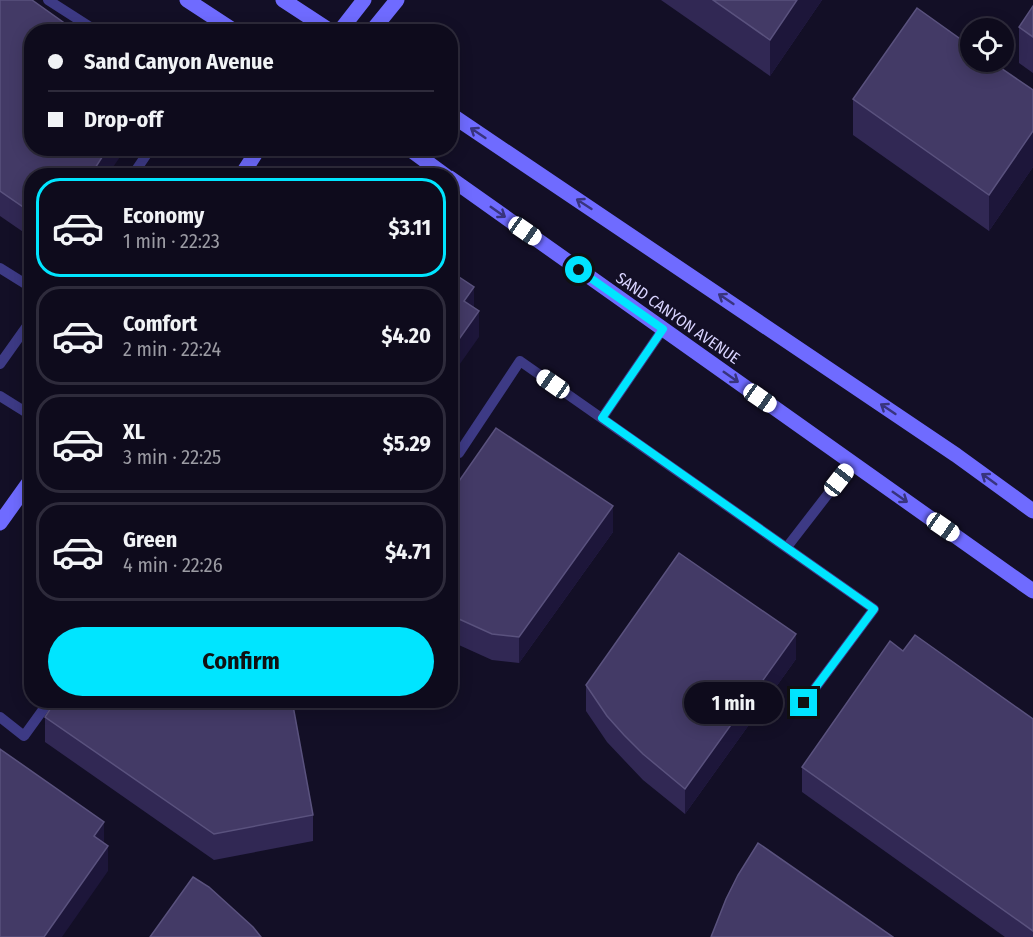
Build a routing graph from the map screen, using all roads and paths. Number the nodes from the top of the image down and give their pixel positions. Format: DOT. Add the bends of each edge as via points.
graph roads {
  1 [pos="48,0"];
  2 [pos="187,0"];
  3 [pos="283,0"];
  4 [pos="364,0"];
  5 [pos="397,0"];
  6 [pos="86,24"];
  7 [pos="224,24"];
  8 [pos="320,24"];
  9 [pos="345,24"];
  10 [pos="378,24"];
  11 [pos="458,119"];
  12 [pos="419,156"];
  13 [pos="435,168"];
  14 [pos="458,184"];
  15 [pos="0,268"];
  16 [pos="24,283"];
  17 [pos="663,329"];
  18 [pos="24,330"];
  19 [pos="0,364"];
  20 [pos="0,396"];
  21 [pos="24,411"];
  22 [pos="602,418"];
  23 [pos="459,453"];
  24 [pos="852,463"];
  25 [pos="24,489"];
  26 [pos="1033,511"];
  27 [pos="0,523"];
  28 [pos="787,547"];
  29 [pos="1033,591"];
  30 [pos="804,703"];
  31 [pos="44,708"];
  32 [pos="0,717"];
  1 -- 6 [label="lane"];
  2 -- 7 [label="main road"];
  3 -- 8 [label="main road"];
  4 -- 9 [label="main road"];
  5 -- 10 [label="main road"];
  26 -- 11 [label="main road, one-way"];
  12 -- 13 [label="main road"];
  14 -- 17 [label="main road, SAND CANYON AVENUE, one-way"];
  15 -- 16 [label="lane"];
  17 -- 22 [label="lane"];
  17 -- 24 [label="main road, SAND CANYON AVENUE, one-way"];
  18 -- 19 [label="lane"];
  20 -- 21 [label="lane"];
  22 -- 23 [label="lane" via="520,361"];
  22 -- 28 [label="lane"];
  24 -- 28 [label="lane"];
  24 -- 29 [label="main road, SAND CANYON AVENUE, one-way"];
  25 -- 27 [label="main road"];
  28 -- 30 [label="lane" via="874,609"];
  31 -- 32 [label="lane" via="24,736"];
}
